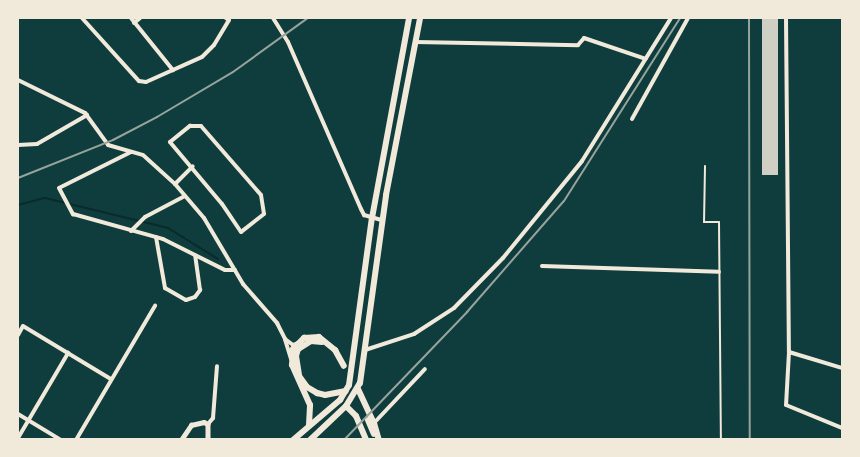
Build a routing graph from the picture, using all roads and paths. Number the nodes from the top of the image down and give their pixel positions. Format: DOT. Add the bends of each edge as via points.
graph roads {
  1 [pos="82,18"];
  2 [pos="131,18"];
  3 [pos="140,18"];
  4 [pos="226,18"];
  5 [pos="273,18"];
  6 [pos="409,18"];
  7 [pos="420,18"];
  8 [pos="670,18"];
  9 [pos="688,18"];
  10 [pos="786,18"];
  11 [pos="134,23"];
  12 [pos="415,42"];
  13 [pos="646,59"];
  14 [pos="173,70"];
  15 [pos="18,80"];
  16 [pos="87,116"];
  17 [pos="632,119"];
  18 [pos="18,145"];
  19 [pos="131,152"];
  20 [pos="192,166"];
  21 [pos="704,166"];
  22 [pos="175,184"];
  23 [pos="185,196"];
  24 [pos="372,218"];
  25 [pos="382,220"];
  26 [pos="131,230"];
  27 [pos="156,237"];
  28 [pos="195,255"];
  29 [pos="542,266"];
  30 [pos="235,270"];
  31 [pos="719,272"];
  32 [pos="155,306"];
  33 [pos="18,334"];
  34 [pos="285,339"];
  35 [pos="298,343"];
  36 [pos="365,350"];
  37 [pos="789,352"];
  38 [pos="68,353"];
  39 [pos="291,359"];
  40 [pos="218,366"];
  41 [pos="842,368"];
  42 [pos="425,370"];
  43 [pos="112,379"];
  44 [pos="358,389"];
  45 [pos="346,392"];
  46 [pos="346,406"];
  47 [pos="367,409"];
  48 [pos="18,414"];
  49 [pos="356,416"];
  50 [pos="28,420"];
  51 [pos="369,422"];
  52 [pos="208,424"];
  53 [pos="309,425"];
  54 [pos="842,428"];
  55 [pos="18,438"];
  56 [pos="61,440"];
  57 [pos="76,440"];
  58 [pos="181,440"];
  59 [pos="208,440"];
  60 [pos="293,440"];
  61 [pos="310,440"];
  62 [pos="366,440"];
  63 [pos="370,440"];
  64 [pos="378,440"];
  65 [pos="721,440"];
  1 -- 14 [label="street" via="139,81 146,82"];
  2 -- 11 [label="street"];
  3 -- 11 [label="street"];
  4 -- 14 [label="street" via="229,20 202,57"];
  5 -- 24 [label="street" via="288,42 364,215"];
  6 -- 24 [label="highway"];
  7 -- 12 [label="highway"];
  8 -- 13 [label="street"];
  9 -- 17 [label="street"];
  10 -- 37 [label="street"];
  11 -- 14 [label="street"];
  12 -- 13 [label="street" via="578,45 584,38"];
  12 -- 25 [label="highway"];
  13 -- 36 [label="street" via="582,161 543,212 454,308 414,334"];
  15 -- 16 [label="street"];
  16 -- 18 [label="street" via="37,144"];
  16 -- 19 [label="street" via="108,145"];
  19 -- 22 [label="street" via="144,155"];
  19 -- 26 [label="street" via="59,188 74,214"];
  20 -- 20 [label="street" via="241,232 264,214 262,195 197,125 190,126 170,142"];
  20 -- 22 [label="street"];
  21 -- 31 [label="lane" via="704,222 718,222"];
  22 -- 23 [label="street"];
  23 -- 26 [label="street" via="145,217"];
  23 -- 30 [label="street" via="204,218"];
  24 -- 25 [label="street"];
  24 -- 45 [label="highway" via="353,368"];
  25 -- 36 [label="highway"];
  26 -- 27 [label="street"];
  27 -- 28 [label="street"];
  27 -- 28 [label="street" via="165,288 186,300 195,297 200,290"];
  28 -- 30 [label="street" via="225,270"];
  29 -- 31 [label="street"];
  30 -- 34 [label="street" via="277,323"];
  31 -- 65 [label="lane"];
  32 -- 43 [label="street"];
  33 -- 38 [label="street" via="23,326"];
  34 -- 35 [label="street" via="293,345"];
  34 -- 39 [label="street"];
  35 -- 39 [label="highway"];
  35 -- 45 [label="highway" via="310,336 326,340 342,367 332,352 317,341 303,345 296,356 299,376 307,387 325,395"];
  36 -- 44 [label="highway"];
  37 -- 41 [label="street"];
  37 -- 54 [label="street" via="786,405"];
  38 -- 43 [label="street"];
  38 -- 50 [label="street"];
  39 -- 53 [label="highway" via="296,378 310,405"];
  40 -- 52 [label="street" via="213,418"];
  42 -- 51 [label="street"];
  43 -- 57 [label="street"];
  44 -- 46 [label="highway"];
  44 -- 47 [label="highway"];
  45 -- 53 [label="highway"];
  46 -- 49 [label="highway"];
  46 -- 61 [label="highway"];
  47 -- 49 [label="highway" via="359,410"];
  47 -- 51 [label="highway"];
  48 -- 50 [label="street"];
  49 -- 62 [label="highway"];
  50 -- 55 [label="street"];
  50 -- 56 [label="street"];
  51 -- 63 [label="highway"];
  51 -- 64 [label="highway"];
  52 -- 58 [label="street" via="191,425"];
  52 -- 59 [label="street"];
  53 -- 60 [label="highway"];
}
